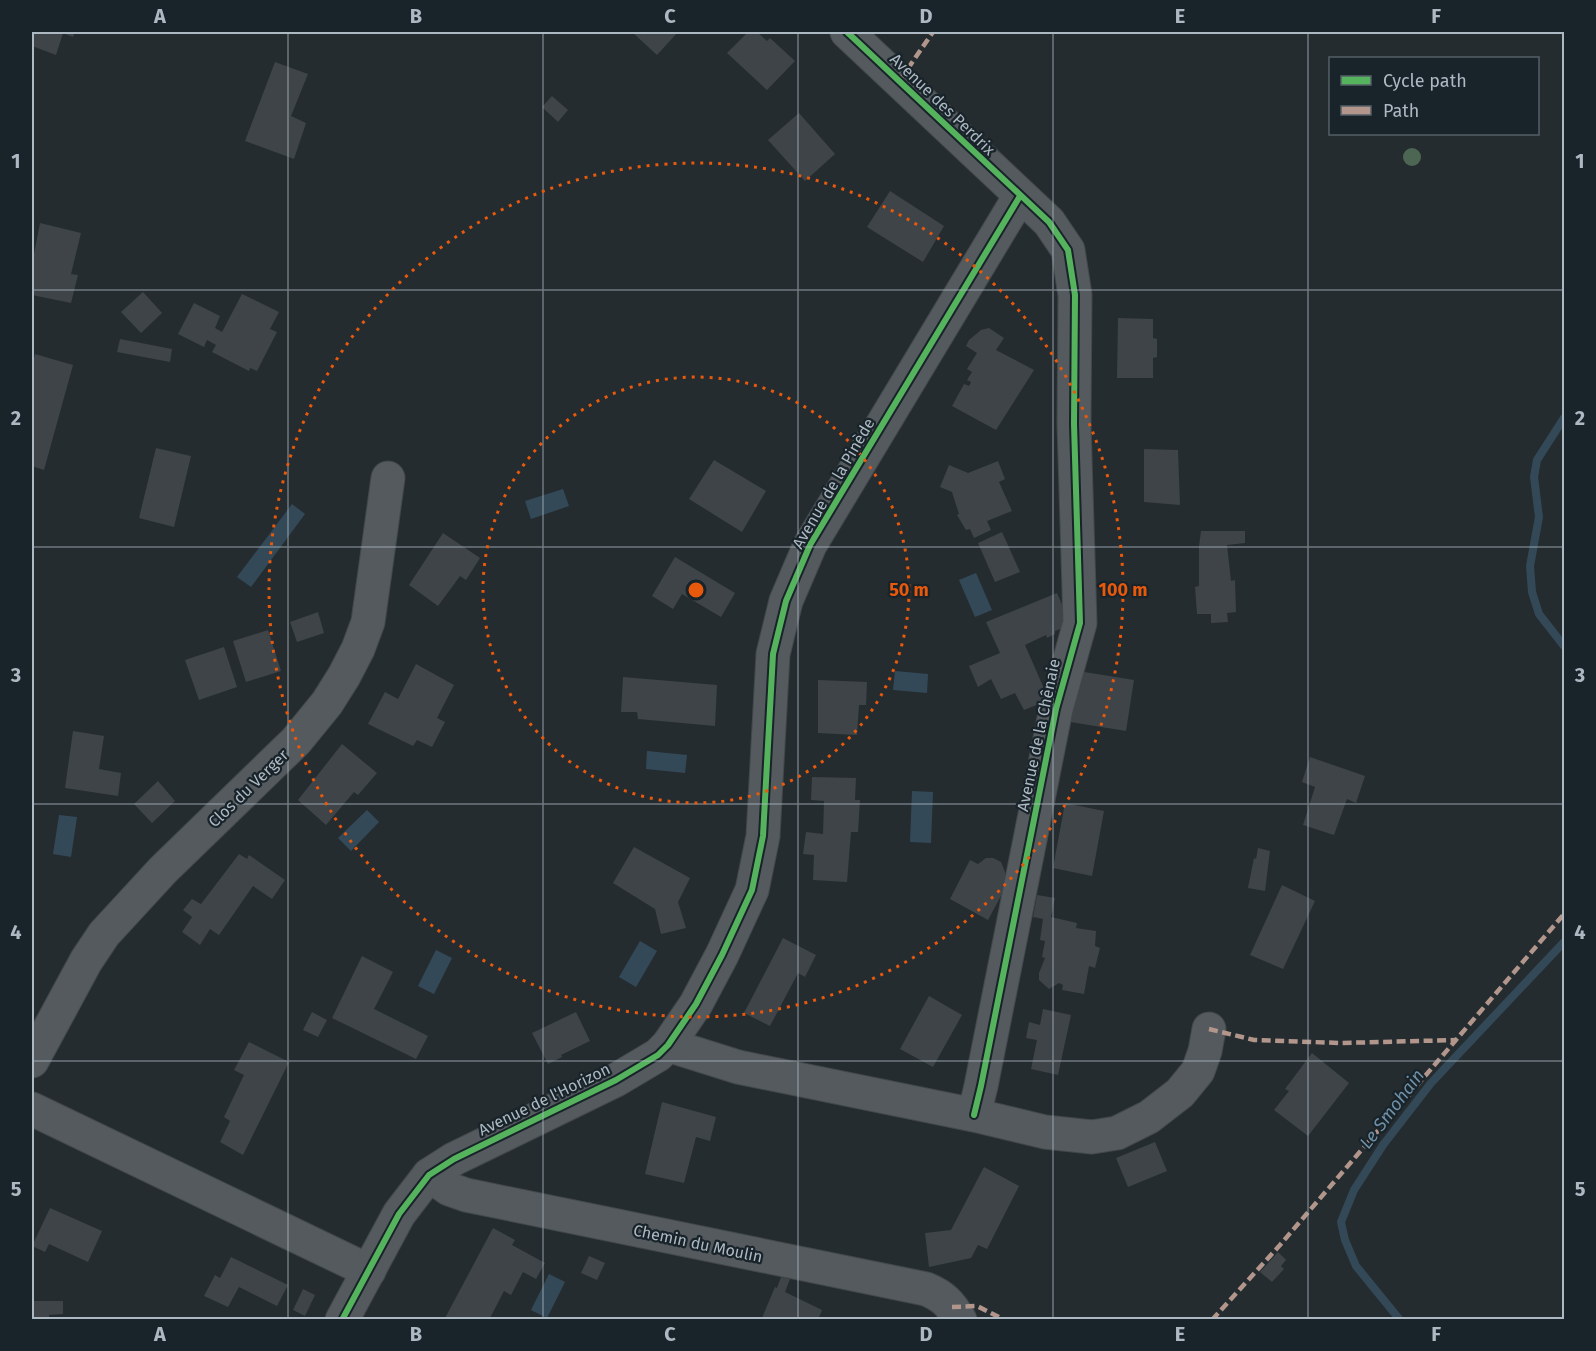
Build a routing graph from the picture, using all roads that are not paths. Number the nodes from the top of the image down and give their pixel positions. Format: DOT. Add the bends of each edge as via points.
graph roads {
  1 [pos="848,32"];
  2 [pos="1020,196"];
  3 [pos="388,478"];
  4 [pos="1209,1029"];
  5 [pos="668,1045"];
  6 [pos="32,1061"];
  7 [pos="32,1109"];
  8 [pos="974,1115"];
  9 [pos="429,1175"];
  10 [pos="369,1271"];
  11 [pos="342,1320"];
  12 [pos="960,1320"];
  1 -- 2 [label="street, Avenue des Perdrix"];
  2 -- 5 [label="street, Avenue de la Pinède" via="810,545 786,601 773,654 764,836 752,890 696,1004"];
  2 -- 8 [label="street, Avenue de la Chênaie" via="1049,222 1068,250 1076,295 1074,424 1080,623 1056,709"];
  3 -- 6 [label="street, Clos du Verger" via="368,622 344,676 296,741 163,870 104,934"];
  4 -- 8 [label="street" via="1198,1071 1180,1093 1149,1117 1117,1133 1092,1137 1045,1132"];
  5 -- 8 [label="street" via="738,1067"];
  5 -- 9 [label="street, Avenue de l'Horizon" via="616,1080"];
  7 -- 10 [label="street"];
  9 -- 10 [label="street, Avenue de l'Horizon" via="399,1214"];
  9 -- 12 [label="street, Chemin du Moulin" via="466,1195 926,1289 941,1295"];
  10 -- 11 [label="street, Avenue de l'Horizon"];
}
